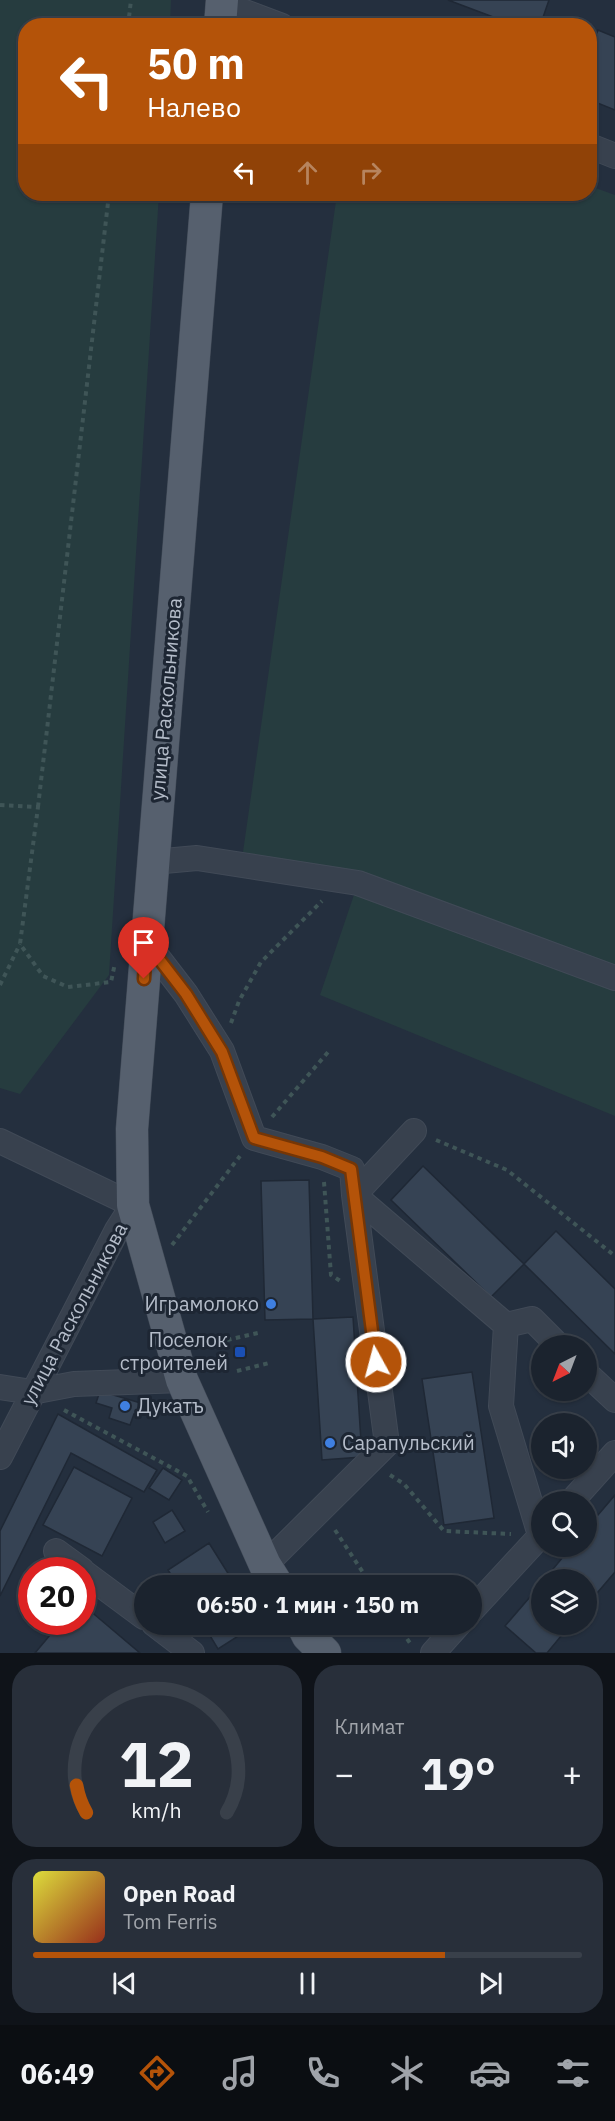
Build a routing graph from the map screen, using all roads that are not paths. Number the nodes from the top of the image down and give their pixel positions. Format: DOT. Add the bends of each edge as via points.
graph roads {
  1 [pos="221,10"];
  2 [pos="252,18"];
  3 [pos="597,149"];
  4 [pos="615,156"];
  5 [pos="206,201"];
  6 [pos="153,862"];
  7 [pos="146,950"];
  8 [pos="615,978"];
  9 [pos="414,1131"];
  10 [pos="0,1141"];
  11 [pos="354,1195"];
  12 [pos="133,1205"];
  13 [pos="506,1325"];
  14 [pos="548,1335"];
  15 [pos="179,1372"];
  16 [pos="597,1383"];
  17 [pos="0,1388"];
  18 [pos="32,1392"];
  19 [pos="614,1398"];
  20 [pos="615,1453"];
  21 [pos="0,1456"];
  22 [pos="581,1491"];
  23 [pos="531,1502"];
  24 [pos="531,1545"];
  25 [pos="56,1551"];
  26 [pos="64,1557"];
  27 [pos="271,1575"];
  28 [pos="96,1581"];
  29 [pos="482,1599"];
  30 [pos="134,1610"];
  31 [pos="168,1635"];
  32 [pos="449,1635"];
  33 [pos="192,1653"];
  34 [pos="433,1653"];
  1 -- 2 [label="street"];
  3 -- 4 [label="street"];
  5 -- 6 [label="main road, улица Раскольникова"];
  6 -- 7 [label="main road, улица Раскольникова"];
  6 -- 8 [label="street" via="197,858 358,883"];
  7 -- 11 [label="street" via="186,994 222,1052 254,1138 351,1169"];
  7 -- 12 [label="main road, улица Раскольникова" via="132,1129"];
  9 -- 11 [label="street"];
  10 -- 12 [label="street"];
  11 -- 13 [label="street"];
  11 -- 27 [label="street" via="387,1444 321,1509"];
  12 -- 15 [label="main road, улица Раскольникова"];
  12 -- 18 [label="street, улица Раскольникова"];
  13 -- 14 [label="street" via="532,1319"];
  13 -- 23 [label="street" via="501,1406"];
  15 -- 18 [label="street"];
  15 -- 27 [label="main road, улица Раскольникова"];
  16 -- 19 [label="street"];
  17 -- 18 [label="street"];
  18 -- 21 [label="street, улица Раскольникова"];
  20 -- 22 [label="street"];
  24 -- 29 [label="street"];
  25 -- 26 [label="street"];
  28 -- 30 [label="street"];
  31 -- 33 [label="street"];
  32 -- 34 [label="street"];
}
